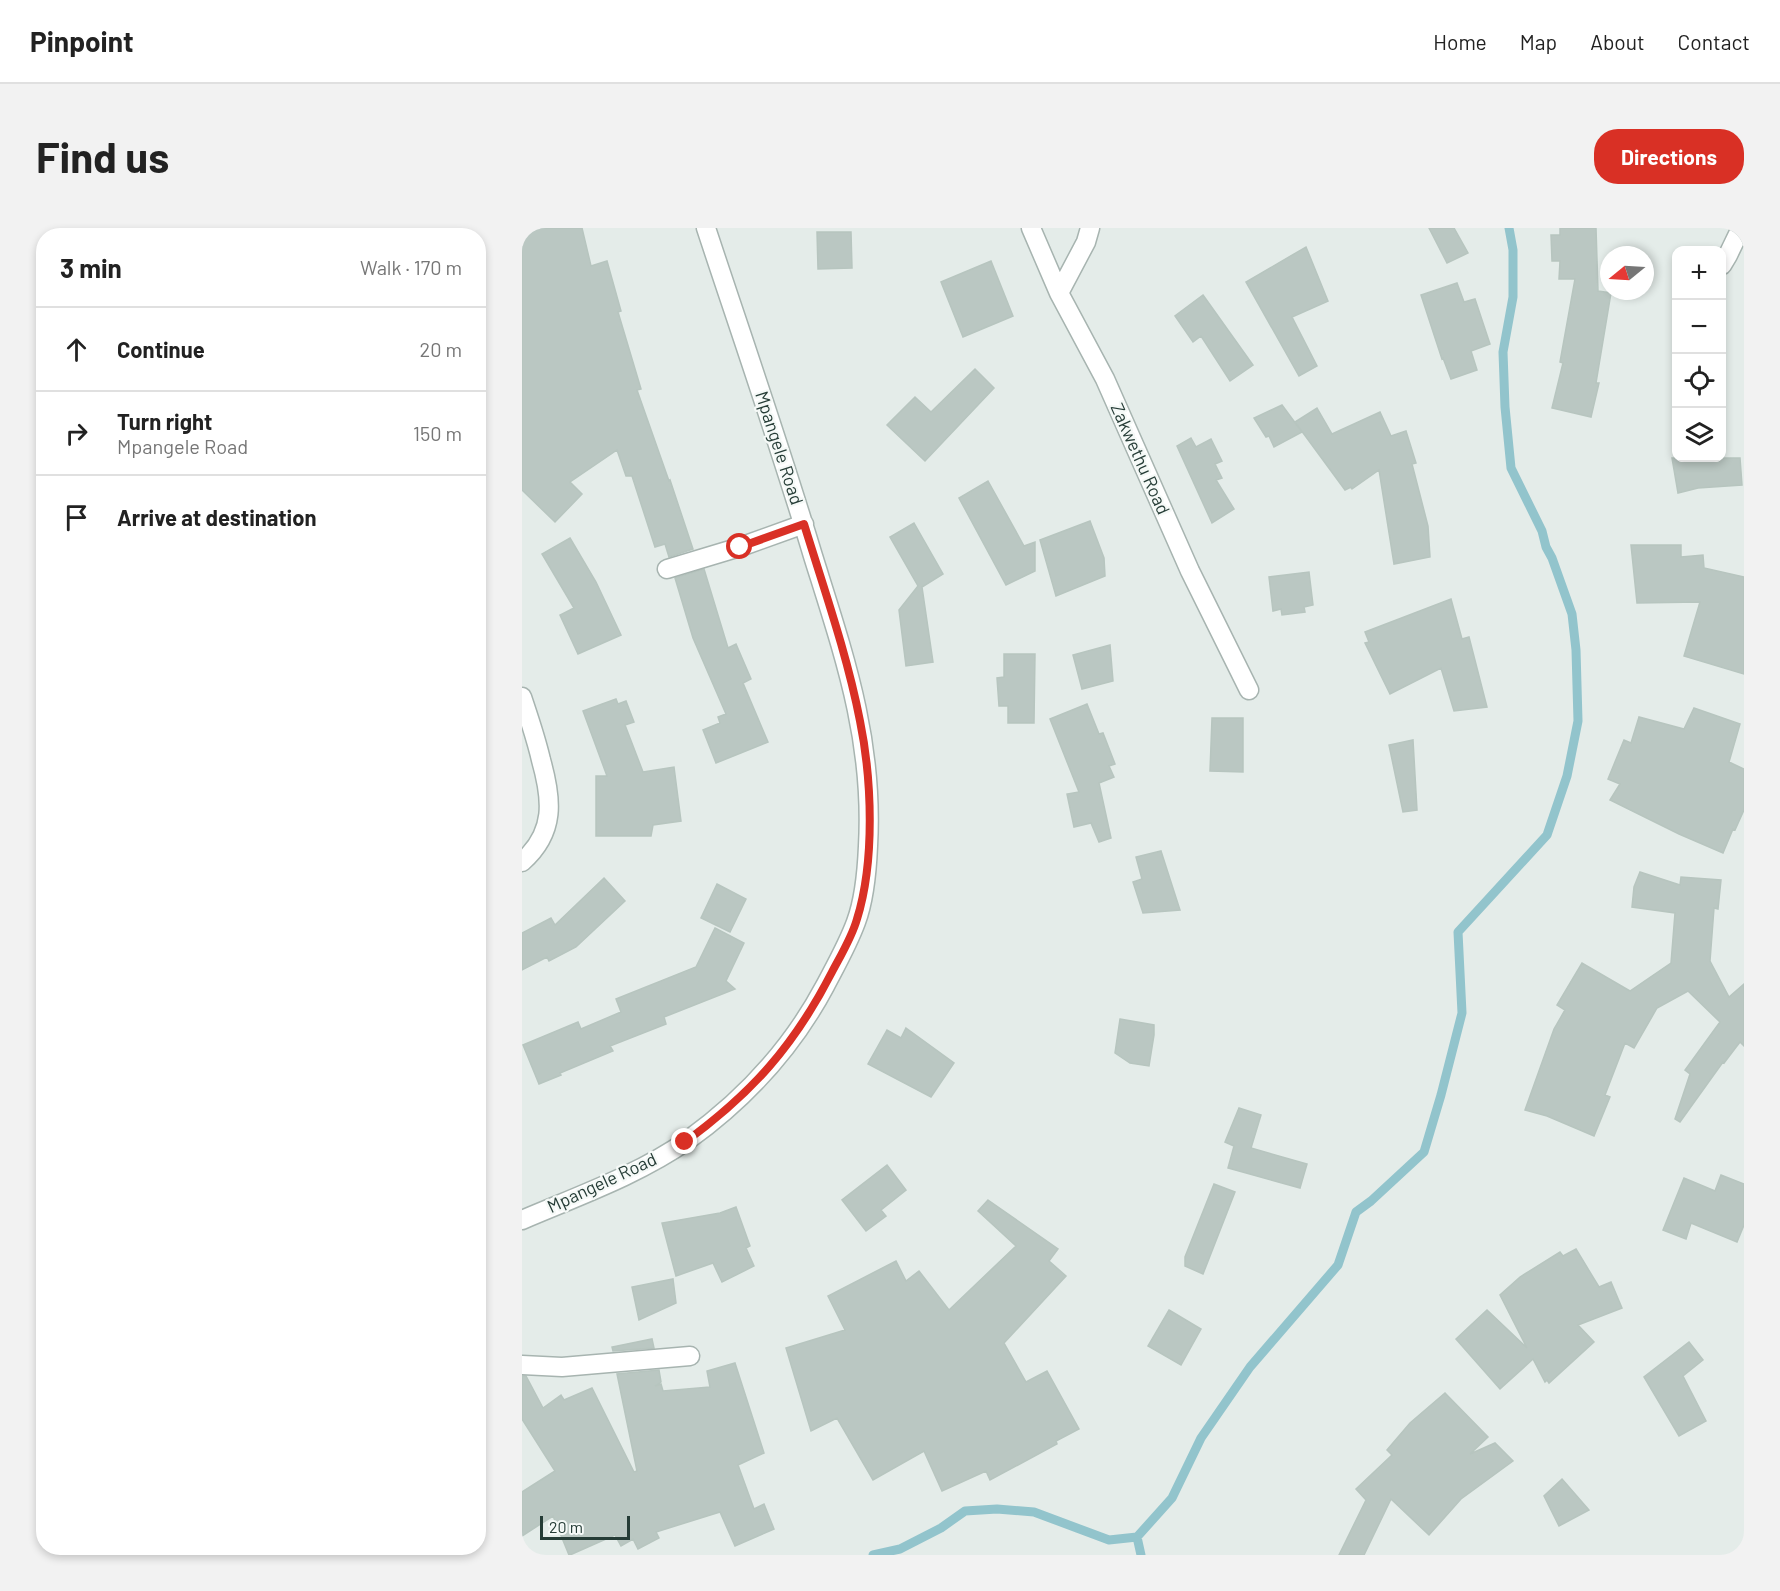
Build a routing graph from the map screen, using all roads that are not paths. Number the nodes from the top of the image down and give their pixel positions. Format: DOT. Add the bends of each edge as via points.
graph roads {
  1 [pos="706,228"];
  2 [pos="1031,228"];
  3 [pos="1090,228"];
  4 [pos="1741,228"];
  5 [pos="1726,258"];
  6 [pos="1059,294"];
  7 [pos="804,524"];
  8 [pos="667,569"];
  9 [pos="1249,690"];
  10 [pos="522,697"];
  11 [pos="522,862"];
  12 [pos="522,1220"];
  13 [pos="690,1356"];
  14 [pos="522,1365"];
  1 -- 7 [label="street, Mpangele Road"];
  2 -- 6 [label="street, Zakwethu Road"];
  3 -- 6 [label="street"];
  4 -- 5 [label="street"];
  6 -- 9 [label="street, Zakwethu Road" via="1105,379 1190,571"];
  7 -- 8 [label="street"];
  7 -- 12 [label="street, Mpangele Road" via="850,676 867,760 868,850 857,920 800,1028 778,1058 739,1098 685,1142 656,1159"];
  10 -- 11 [label="street" via="548,784 550,812 540,842"];
  13 -- 14 [label="street" via="561,1367"];
}
